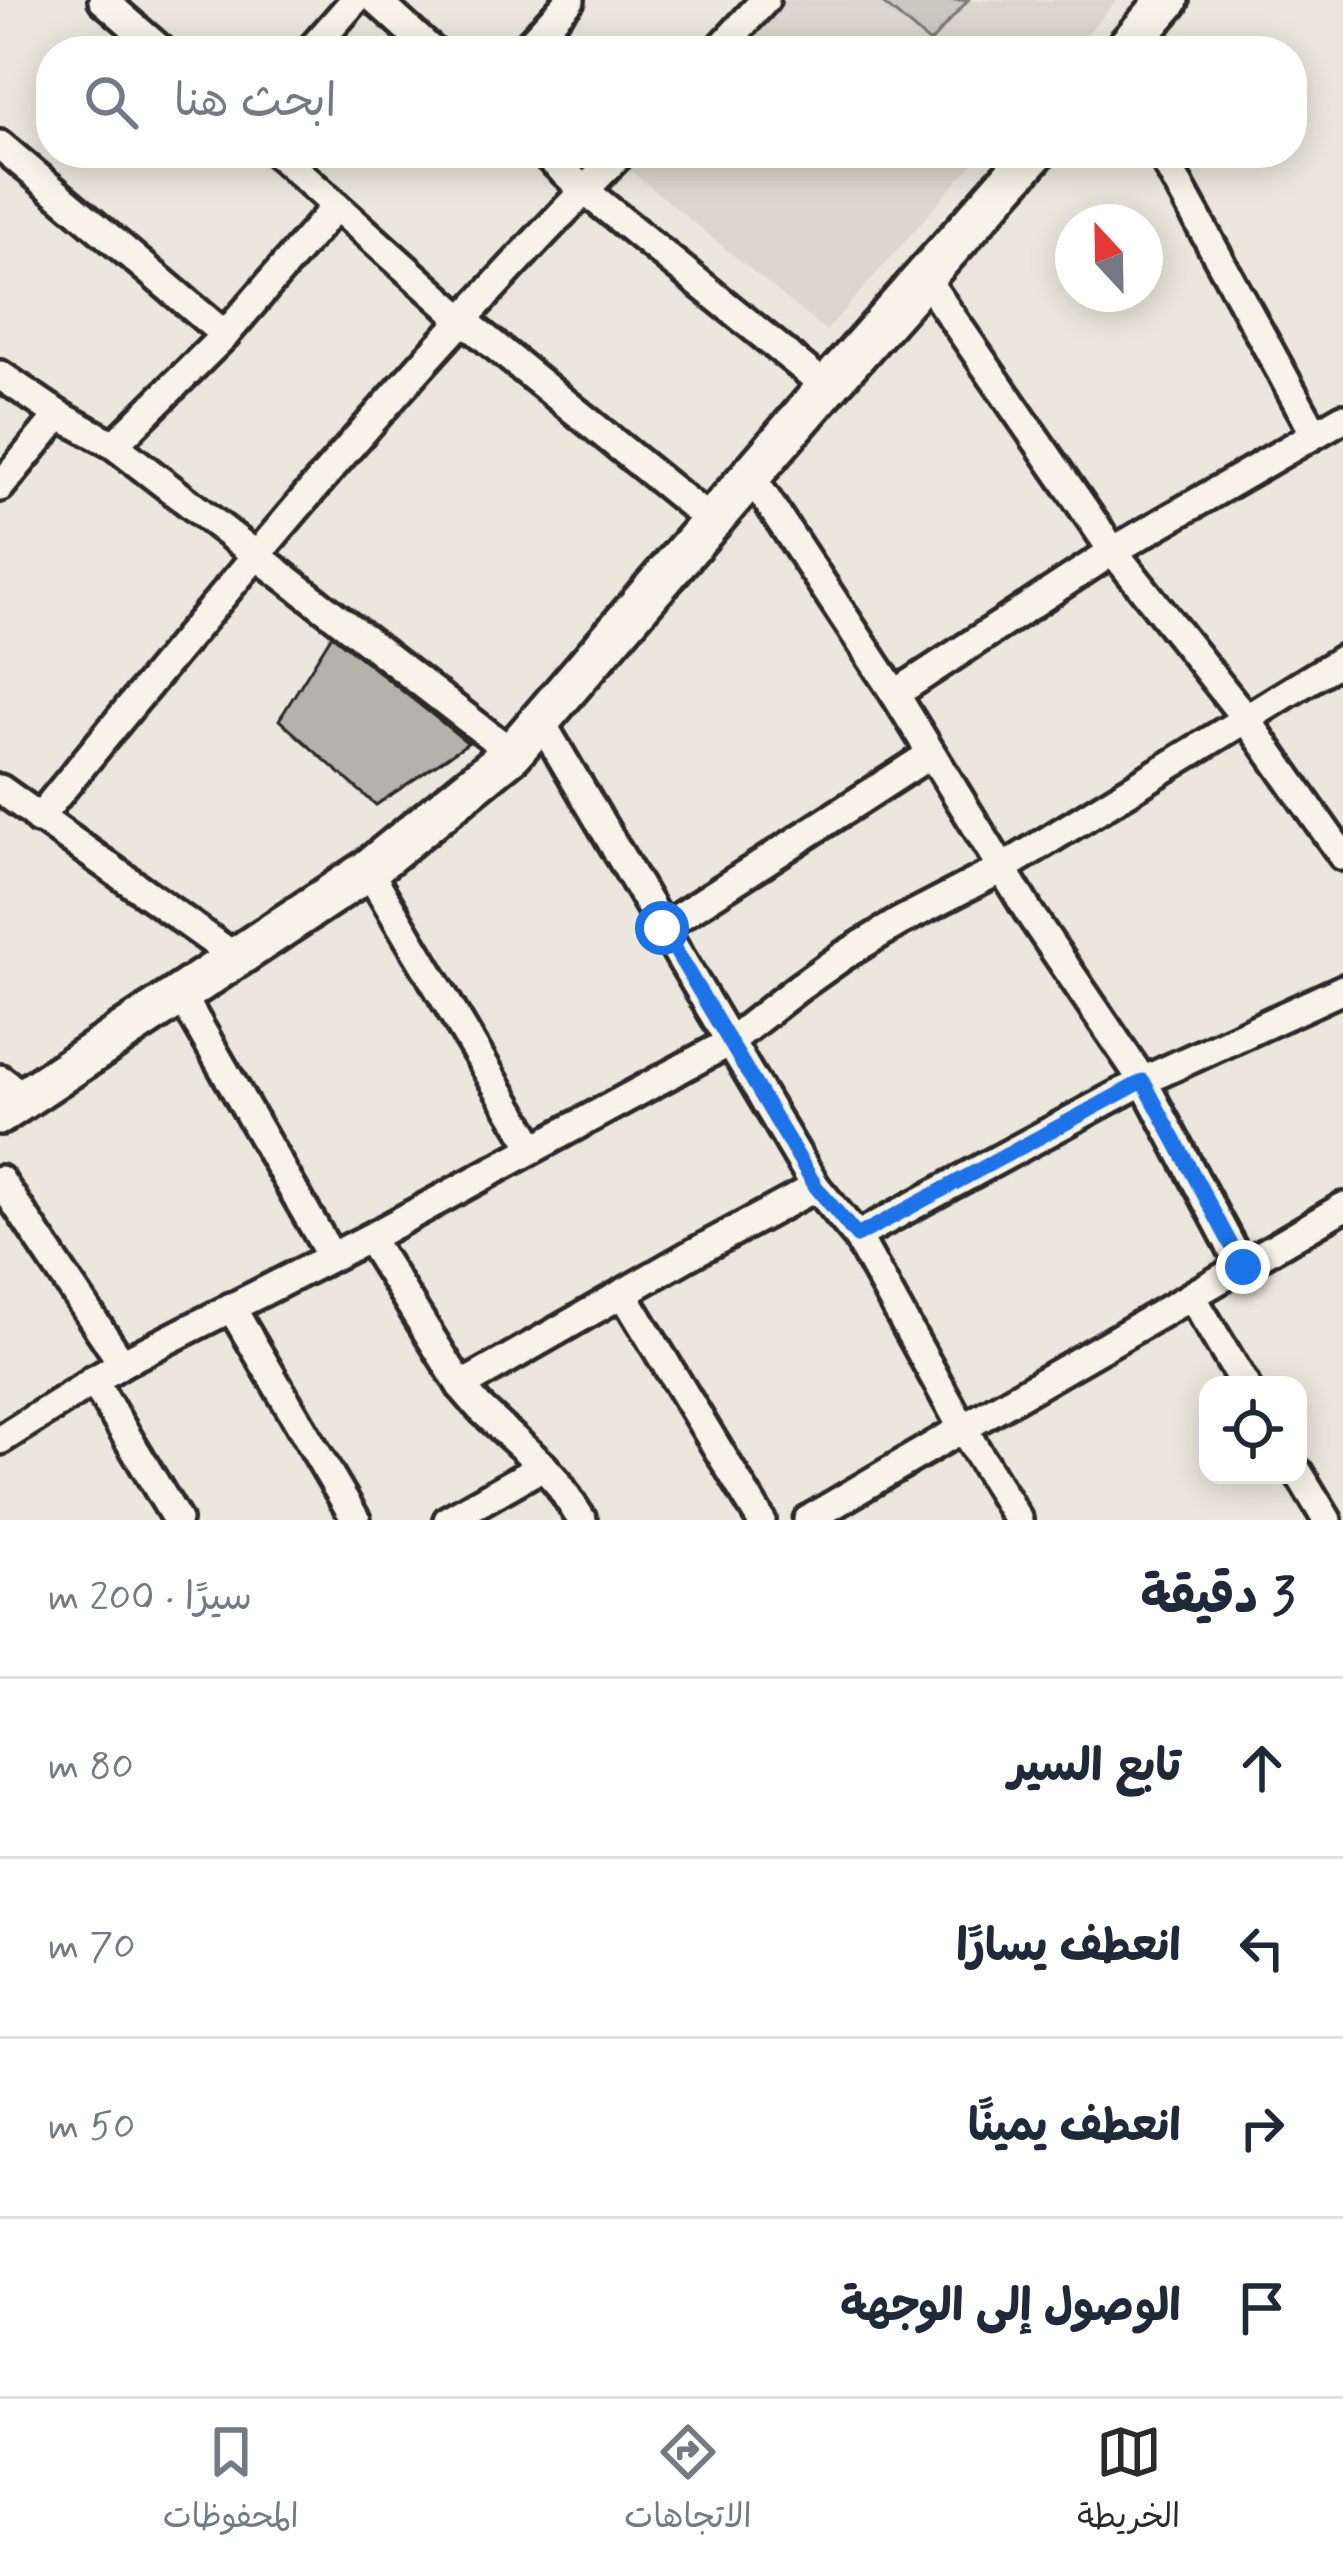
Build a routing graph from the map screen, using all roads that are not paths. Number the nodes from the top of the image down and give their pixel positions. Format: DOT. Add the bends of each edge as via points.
graph roads {
  1 [pos="103,0"];
  2 [pos="355,0"];
  3 [pos="376,0"];
  4 [pos="570,0"];
  5 [pos="765,0"];
  6 [pos="1168,0"];
  7 [pos="145,36"];
  8 [pos="323,36"];
  9 [pos="416,36"];
  10 [pos="538,36"];
  11 [pos="732,36"];
  12 [pos="1137,36"];
  13 [pos="0,145"];
  14 [pos="294,168"];
  15 [pos="560,168"];
  16 [pos="606,168"];
  17 [pos="1021,168"];
  18 [pos="1169,168"];
  19 [pos="584,190"];
  20 [pos="336,206"];
  21 [pos="924,277"];
  22 [pos="462,319"];
  23 [pos="225,335"];
  24 [pos="0,375"];
  25 [pos="827,387"];
  26 [pos="59,415"];
  27 [pos="1343,418"];
  28 [pos="1315,434"];
  29 [pos="114,445"];
  30 [pos="752,476"];
  31 [pos="0,487"];
  32 [pos="712,522"];
  33 [pos="1113,551"];
  34 [pos="254,555"];
  35 [pos="1343,659"];
  36 [pos="895,694"];
  37 [pos="1247,720"];
  38 [pos="541,722"];
  39 [pos="512,754"];
  40 [pos="931,754"];
  41 [pos="0,789"];
  42 [pos="38,818"];
  43 [pos="1343,856"];
  44 [pos="1003,868"];
  45 [pos="368,870"];
  46 [pos="662,928"];
  47 [pos="235,957"];
  48 [pos="1343,988"];
  49 [pos="181,993"];
  50 [pos="728,1043"];
  51 [pos="1143,1081"];
  52 [pos="8,1097"];
  53 [pos="533,1147"];
  54 [pos="0,1180"];
  55 [pos="816,1187"];
  56 [pos="1343,1207"];
  57 [pos="857,1236"];
  58 [pos="369,1238"];
  59 [pos="331,1256"];
  60 [pos="1243,1267"];
  61 [pos="623,1293"];
  62 [pos="1192,1298"];
  63 [pos="231,1306"];
  64 [pos="122,1363"];
  65 [pos="1240,1376"];
  66 [pos="93,1380"];
  67 [pos="461,1385"];
  68 [pos="962,1427"];
  69 [pos="0,1440"];
  70 [pos="543,1466"];
  71 [pos="1305,1484"];
  72 [pos="177,1520"];
  73 [pos="356,1520"];
  74 [pos="448,1520"];
  75 [pos="582,1520"];
  76 [pos="761,1520"];
  77 [pos="808,1520"];
  78 [pos="1018,1520"];
  79 [pos="1327,1520"];
  1 -- 7 [label="street"];
  2 -- 8 [label="street"];
  3 -- 9 [label="street"];
  4 -- 10 [label="street"];
  5 -- 11 [label="street"];
  6 -- 12 [label="street"];
  13 -- 23 [label="street"];
  14 -- 20 [label="street"];
  15 -- 19 [label="street"];
  16 -- 19 [label="street"];
  17 -- 21 [label="street"];
  18 -- 28 [label="street"];
  19 -- 22 [label="street"];
  19 -- 25 [label="street"];
  20 -- 22 [label="street"];
  20 -- 23 [label="street"];
  21 -- 25 [label="street"];
  21 -- 33 [label="street"];
  22 -- 32 [label="street"];
  22 -- 34 [label="street"];
  23 -- 29 [label="street"];
  24 -- 26 [label="street"];
  25 -- 30 [label="street"];
  26 -- 29 [label="street"];
  26 -- 31 [label="street"];
  27 -- 28 [label="street"];
  28 -- 33 [label="street"];
  29 -- 34 [label="street"];
  30 -- 32 [label="street"];
  30 -- 36 [label="street"];
  32 -- 38 [label="street"];
  33 -- 36 [label="street"];
  33 -- 37 [label="street"];
  34 -- 39 [label="street"];
  34 -- 42 [label="street"];
  35 -- 37 [label="street"];
  36 -- 40 [label="street"];
  37 -- 43 [label="street"];
  37 -- 44 [label="street"];
  38 -- 39 [label="street"];
  38 -- 46 [label="street"];
  39 -- 45 [label="street"];
  40 -- 44 [label="street"];
  40 -- 46 [label="street"];
  41 -- 42 [label="street"];
  42 -- 47 [label="street"];
  44 -- 50 [label="street" via="843,956"];
  44 -- 51 [label="street"];
  45 -- 47 [label="street"];
  45 -- 53 [label="street"];
  46 -- 50 [label="street"];
  47 -- 49 [label="street"];
  48 -- 51 [label="street"];
  49 -- 52 [label="street"];
  49 -- 59 [label="street"];
  50 -- 53 [label="street"];
  50 -- 55 [label="street"];
  51 -- 57 [label="street"];
  51 -- 60 [label="street"];
  53 -- 58 [label="street"];
  54 -- 64 [label="street"];
  55 -- 57 [label="street"];
  55 -- 61 [label="street"];
  56 -- 60 [label="street"];
  57 -- 68 [label="street"];
  58 -- 59 [label="street"];
  58 -- 67 [label="street"];
  59 -- 63 [label="street"];
  60 -- 62 [label="street"];
  61 -- 67 [label="street"];
  61 -- 76 [label="street"];
  62 -- 65 [label="street"];
  62 -- 68 [label="street"];
  63 -- 64 [label="street"];
  63 -- 73 [label="street"];
  64 -- 66 [label="street"];
  66 -- 69 [label="street"];
  66 -- 72 [label="street"];
  67 -- 70 [label="street"];
  68 -- 77 [label="street"];
  68 -- 78 [label="street"];
  70 -- 74 [label="street"];
  70 -- 75 [label="street"];
  71 -- 79 [label="street"];
}
